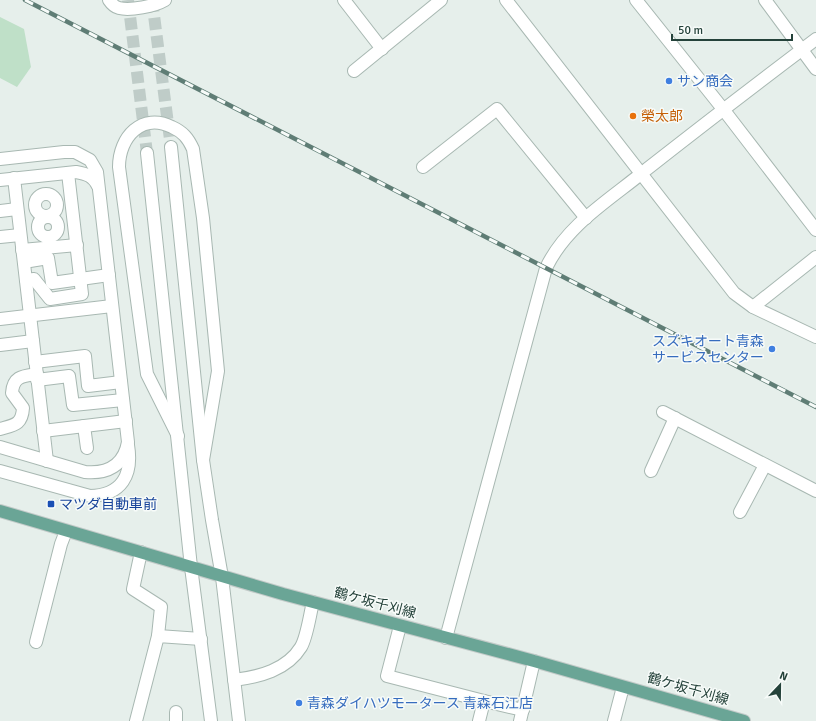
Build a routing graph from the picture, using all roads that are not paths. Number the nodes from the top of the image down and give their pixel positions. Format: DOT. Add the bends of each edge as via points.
graph roads {
  1 [pos="109,0"];
  2 [pos="165,0"];
  3 [pos="344,0"];
  4 [pos="441,0"];
  5 [pos="506,0"];
  6 [pos="636,0"];
  7 [pos="766,0"];
  8 [pos="816,39"];
  9 [pos="382,49"];
  10 [pos="801,50"];
  11 [pos="816,69"];
  12 [pos="354,71"];
  13 [pos="723,109"];
  14 [pos="170,147"];
  15 [pos="147,153"];
  16 [pos="0,158"];
  17 [pos="423,167"];
  18 [pos="68,173"];
  19 [pos="642,174"];
  20 [pos="42,176"];
  21 [pos="14,178"];
  22 [pos="0,180"];
  23 [pos="98,187"];
  24 [pos="17,209"];
  25 [pos="0,211"];
  26 [pos="47,216"];
  27 [pos="586,218"];
  28 [pos="38,228"];
  29 [pos="816,230"];
  30 [pos="20,232"];
  31 [pos="0,237"];
  32 [pos="77,245"];
  33 [pos="23,256"];
  34 [pos="816,257"];
  35 [pos="109,275"];
  36 [pos="81,279"];
  37 [pos="26,280"];
  38 [pos="112,306"];
  39 [pos="753,307"];
  40 [pos="30,316"];
  41 [pos="0,319"];
  42 [pos="816,337"];
  43 [pos="33,341"];
  44 [pos="0,344"];
  45 [pos="35,362"];
  46 [pos="37,377"];
  47 [pos="121,382"];
  48 [pos="123,400"];
  49 [pos="662,412"];
  50 [pos="675,418"];
  51 [pos="126,421"];
  52 [pos="84,426"];
  53 [pos="0,429"];
  54 [pos="43,431"];
  55 [pos="178,436"];
  56 [pos="128,442"];
  57 [pos="0,447"];
  58 [pos="87,448"];
  59 [pos="47,460"];
  60 [pos="203,460"];
  61 [pos="765,465"];
  62 [pos="0,471"];
  63 [pos="651,471"];
  64 [pos="816,491"];
  65 [pos="0,510"];
  66 [pos="740,512"];
  67 [pos="66,531"];
  68 [pos="141,552"];
  69 [pos="191,567"];
  70 [pos="222,577"];
  71 [pos="313,602"];
  72 [pos="400,626"];
  73 [pos="158,636"];
  74 [pos="446,638"];
  75 [pos="201,639"];
  76 [pos="36,642"];
  77 [pos="534,661"];
  78 [pos="234,680"];
  79 [pos="623,687"];
  80 [pos="484,701"];
  81 [pos="522,715"];
  82 [pos="136,721"];
  83 [pos="212,721"];
  84 [pos="239,721"];
  85 [pos="479,721"];
  86 [pos="614,721"];
  87 [pos="744,721"];
  1 -- 2 [label="street" via="118,8 133,8 158,4"];
  3 -- 9 [label="street"];
  4 -- 9 [label="street"];
  5 -- 19 [label="street"];
  6 -- 13 [label="street"];
  7 -- 10 [label="street"];
  8 -- 10 [label="street"];
  9 -- 12 [label="street"];
  10 -- 11 [label="street"];
  10 -- 13 [label="street"];
  13 -- 19 [label="street"];
  13 -- 29 [label="street"];
  14 -- 60 [label="street"];
  15 -- 55 [label="street"];
  16 -- 23 [label="street" via="75,152 90,160 97,172"];
  17 -- 27 [label="street" via="497,110"];
  18 -- 20 [label="street"];
  18 -- 23 [label="street" via="85,173 94,178"];
  18 -- 32 [label="street"];
  19 -- 27 [label="street"];
  19 -- 39 [label="street" via="734,293"];
  20 -- 21 [label="street"];
  20 -- 26 [label="street" via="44,194 40,195 34,204 38,213"];
  21 -- 22 [label="street"];
  21 -- 24 [label="street"];
  23 -- 35 [label="street"];
  24 -- 25 [label="street"];
  24 -- 30 [label="street"];
  26 -- 28 [label="street" via="39,221"];
  26 -- 28 [label="street" via="56,219 59,228 57,232 54,236 44,237"];
  27 -- 74 [label="street" via="569,233 553,253 546,268"];
  28 -- 30 [label="street"];
  30 -- 31 [label="street"];
  30 -- 33 [label="street"];
  32 -- 33 [label="street"];
  32 -- 36 [label="street"];
  33 -- 36 [label="street" via="48,258 52,283"];
  33 -- 37 [label="street"];
  34 -- 39 [label="street"];
  35 -- 36 [label="street"];
  35 -- 38 [label="street"];
  36 -- 37 [label="street" via="82,294 50,299 34,279"];
  37 -- 40 [label="street"];
  38 -- 40 [label="street"];
  38 -- 47 [label="street"];
  39 -- 42 [label="street"];
  40 -- 41 [label="street"];
  40 -- 43 [label="street"];
  43 -- 44 [label="street"];
  43 -- 45 [label="street"];
  45 -- 46 [label="street"];
  45 -- 47 [label="street" via="85,356 88,386"];
  46 -- 48 [label="street" via="69,376 73,405"];
  46 -- 53 [label="street" via="17,379 12,393 23,408 21,419 17,424"];
  46 -- 54 [label="street"];
  47 -- 48 [label="street"];
  48 -- 51 [label="street"];
  49 -- 50 [label="street"];
  50 -- 61 [label="street"];
  50 -- 63 [label="street"];
  51 -- 52 [label="street"];
  51 -- 56 [label="street"];
  52 -- 54 [label="street"];
  52 -- 58 [label="street"];
  54 -- 59 [label="street"];
  55 -- 60 [label="street" via="147,374 119,167 122,149 132,133 138,127 154,121 183,132 189,138 193,149 203,218 218,371"];
  55 -- 69 [label="street"];
  56 -- 59 [label="street" via="127,451 120,460 104,472 85,472"];
  56 -- 62 [label="street" via="130,462 125,480 119,488 99,496 90,496"];
  57 -- 59 [label="street"];
  60 -- 70 [label="street"];
  61 -- 64 [label="street"];
  61 -- 66 [label="street"];
  65 -- 67 [label="main road, 鶴ケ坂千刈線"];
  67 -- 68 [label="main road, 鶴ケ坂千刈線"];
  67 -- 76 [label="street"];
  68 -- 69 [label="main road, 鶴ケ坂千刈線"];
  68 -- 73 [label="street" via="132,589 161,607"];
  69 -- 70 [label="main road, 鶴ケ坂千刈線"];
  69 -- 75 [label="street"];
  70 -- 71 [label="main road, 鶴ケ坂千刈線"];
  70 -- 78 [label="street"];
  71 -- 72 [label="main road, 鶴ケ坂千刈線"];
  71 -- 78 [label="street" via="301,646 287,663 251,678"];
  72 -- 74 [label="main road, 鶴ケ坂千刈線"];
  72 -- 80 [label="street" via="387,676"];
  73 -- 75 [label="street"];
  73 -- 82 [label="street"];
  74 -- 77 [label="main road, 鶴ケ坂千刈線"];
  75 -- 83 [label="street"];
  77 -- 79 [label="main road, 鶴ケ坂千刈線"];
  77 -- 81 [label="street"];
  78 -- 84 [label="street"];
  79 -- 86 [label="street"];
  79 -- 87 [label="main road, 鶴ケ坂千刈線"];
  80 -- 81 [label="street"];
  80 -- 85 [label="street"];
}
